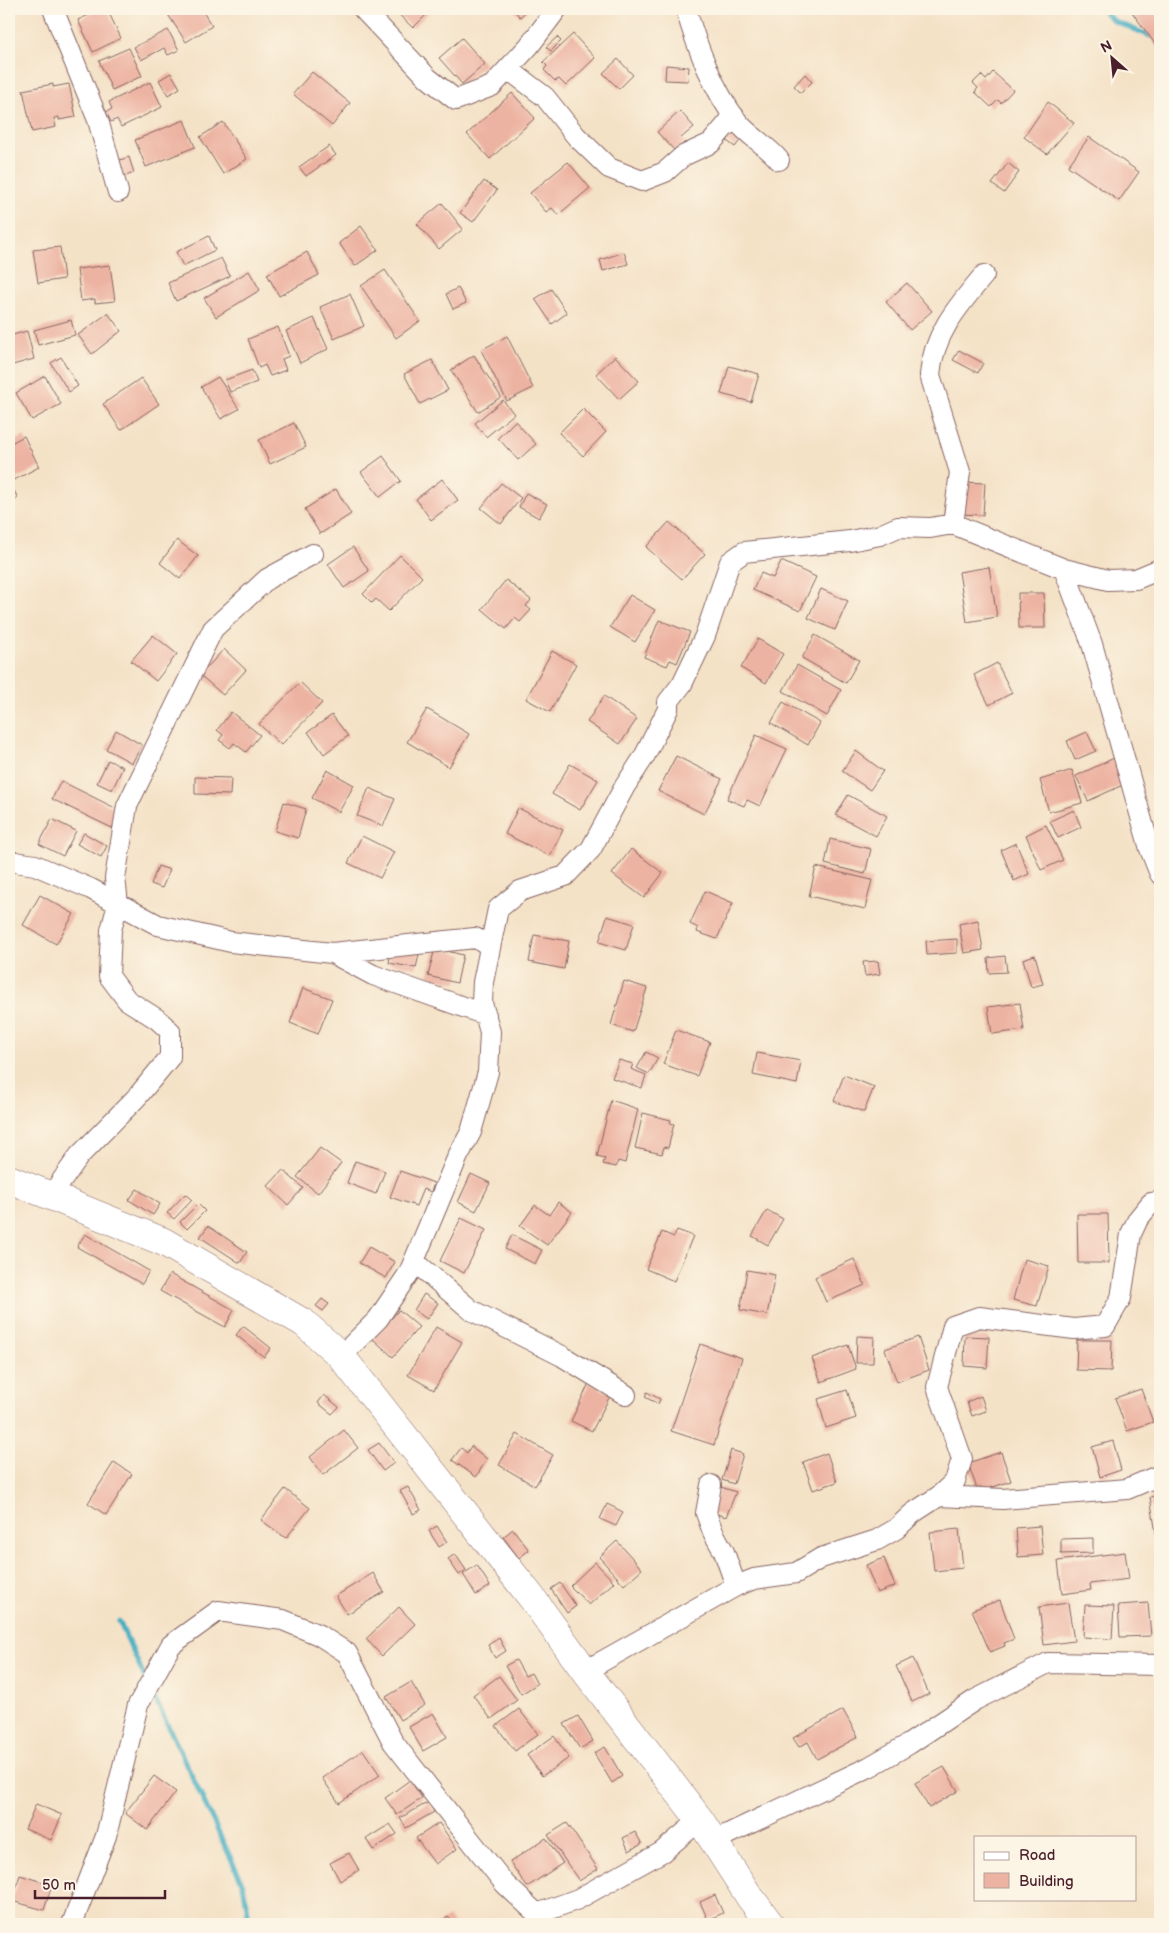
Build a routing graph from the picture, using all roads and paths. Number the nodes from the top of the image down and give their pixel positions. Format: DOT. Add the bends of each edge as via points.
graph roads {
  1 [pos="53,9"];
  2 [pos="363,9"];
  3 [pos="557,9"];
  4 [pos="686,9"];
  5 [pos="508,69"];
  6 [pos="734,116"];
  7 [pos="779,160"];
  8 [pos="118,192"];
  9 [pos="984,274"];
  10 [pos="953,524"];
  11 [pos="313,554"];
  12 [pos="1064,568"];
  13 [pos="1160,568"];
  14 [pos="9,860"];
  15 [pos="1160,874"];
  16 [pos="118,904"];
  17 [pos="490,945"];
  18 [pos="332,953"];
  19 [pos="486,1015"];
  20 [pos="9,1179"];
  21 [pos="51,1196"];
  22 [pos="1160,1202"];
  23 [pos="414,1261"];
  24 [pos="341,1356"];
  25 [pos="626,1395"];
  26 [pos="1160,1475"];
  27 [pos="711,1485"];
  28 [pos="939,1496"];
  29 [pos="736,1586"];
  30 [pos="1160,1666"];
  31 [pos="585,1671"];
  32 [pos="707,1830"];
  33 [pos="72,1924"];
  34 [pos="770,1924"];
  1 -- 8 [label="street" via="98,120"];
  2 -- 5 [label="street" via="421,72 456,100 492,86"];
  3 -- 5 [label="street"];
  4 -- 6 [label="street" via="694,37"];
  5 -- 6 [label="street" via="545,97 576,136 609,168 642,180 665,172 683,156 711,143"];
  6 -- 7 [label="street"];
  9 -- 10 [label="street" via="954,311 931,359 930,376 960,472"];
  10 -- 12 [label="street"];
  10 -- 17 [label="street" via="930,528 898,527 850,541 744,552 730,562 705,636 682,684 668,702 668,709 644,757 591,849 565,876 520,891 498,909"];
  11 -- 16 [label="street" via="267,579 213,630 127,806 115,878"];
  12 -- 13 [label="street" via="1108,580 1136,579"];
  12 -- 15 [label="street" via="1092,644 1150,849"];
  14 -- 16 [label="street" via="35,865"];
  16 -- 18 [label="street" via="158,925 231,942"];
  16 -- 21 [label="street" via="111,930 109,976 127,1000 170,1031 170,1057 137,1097 79,1156"];
  17 -- 18 [label="street" via="475,938"];
  17 -- 19 [label="street" via="482,982 482,1004"];
  18 -- 19 [label="street" via="373,975"];
  19 -- 23 [label="street" via="490,1032 488,1072 471,1132"];
  20 -- 21 [label="street"];
  21 -- 24 [label="street" via="164,1242 304,1323"];
  22 -- 28 [label="street" via="1151,1203 1138,1219 1132,1234 1121,1298 1105,1326 1074,1329 979,1317 953,1326 937,1387 962,1459 955,1481"];
  23 -- 24 [label="street" via="378,1319"];
  23 -- 25 [label="street" via="471,1310 562,1356"];
  24 -- 31 [label="street" via="532,1598"];
  26 -- 28 [label="street" via="1127,1489 1003,1499"];
  27 -- 29 [label="street" via="706,1513"];
  28 -- 29 [label="street" via="877,1540 821,1558 796,1573 754,1579"];
  29 -- 31 [label="street"];
  30 -- 32 [label="street" via="1048,1664 975,1700 868,1767"];
  31 -- 32 [label="street"];
  32 -- 33 [label="street" via="578,1899 537,1914 505,1884 393,1742 347,1653 319,1635 283,1620 218,1611 171,1645 138,1705 106,1836"];
  32 -- 34 [label="street"];
}
